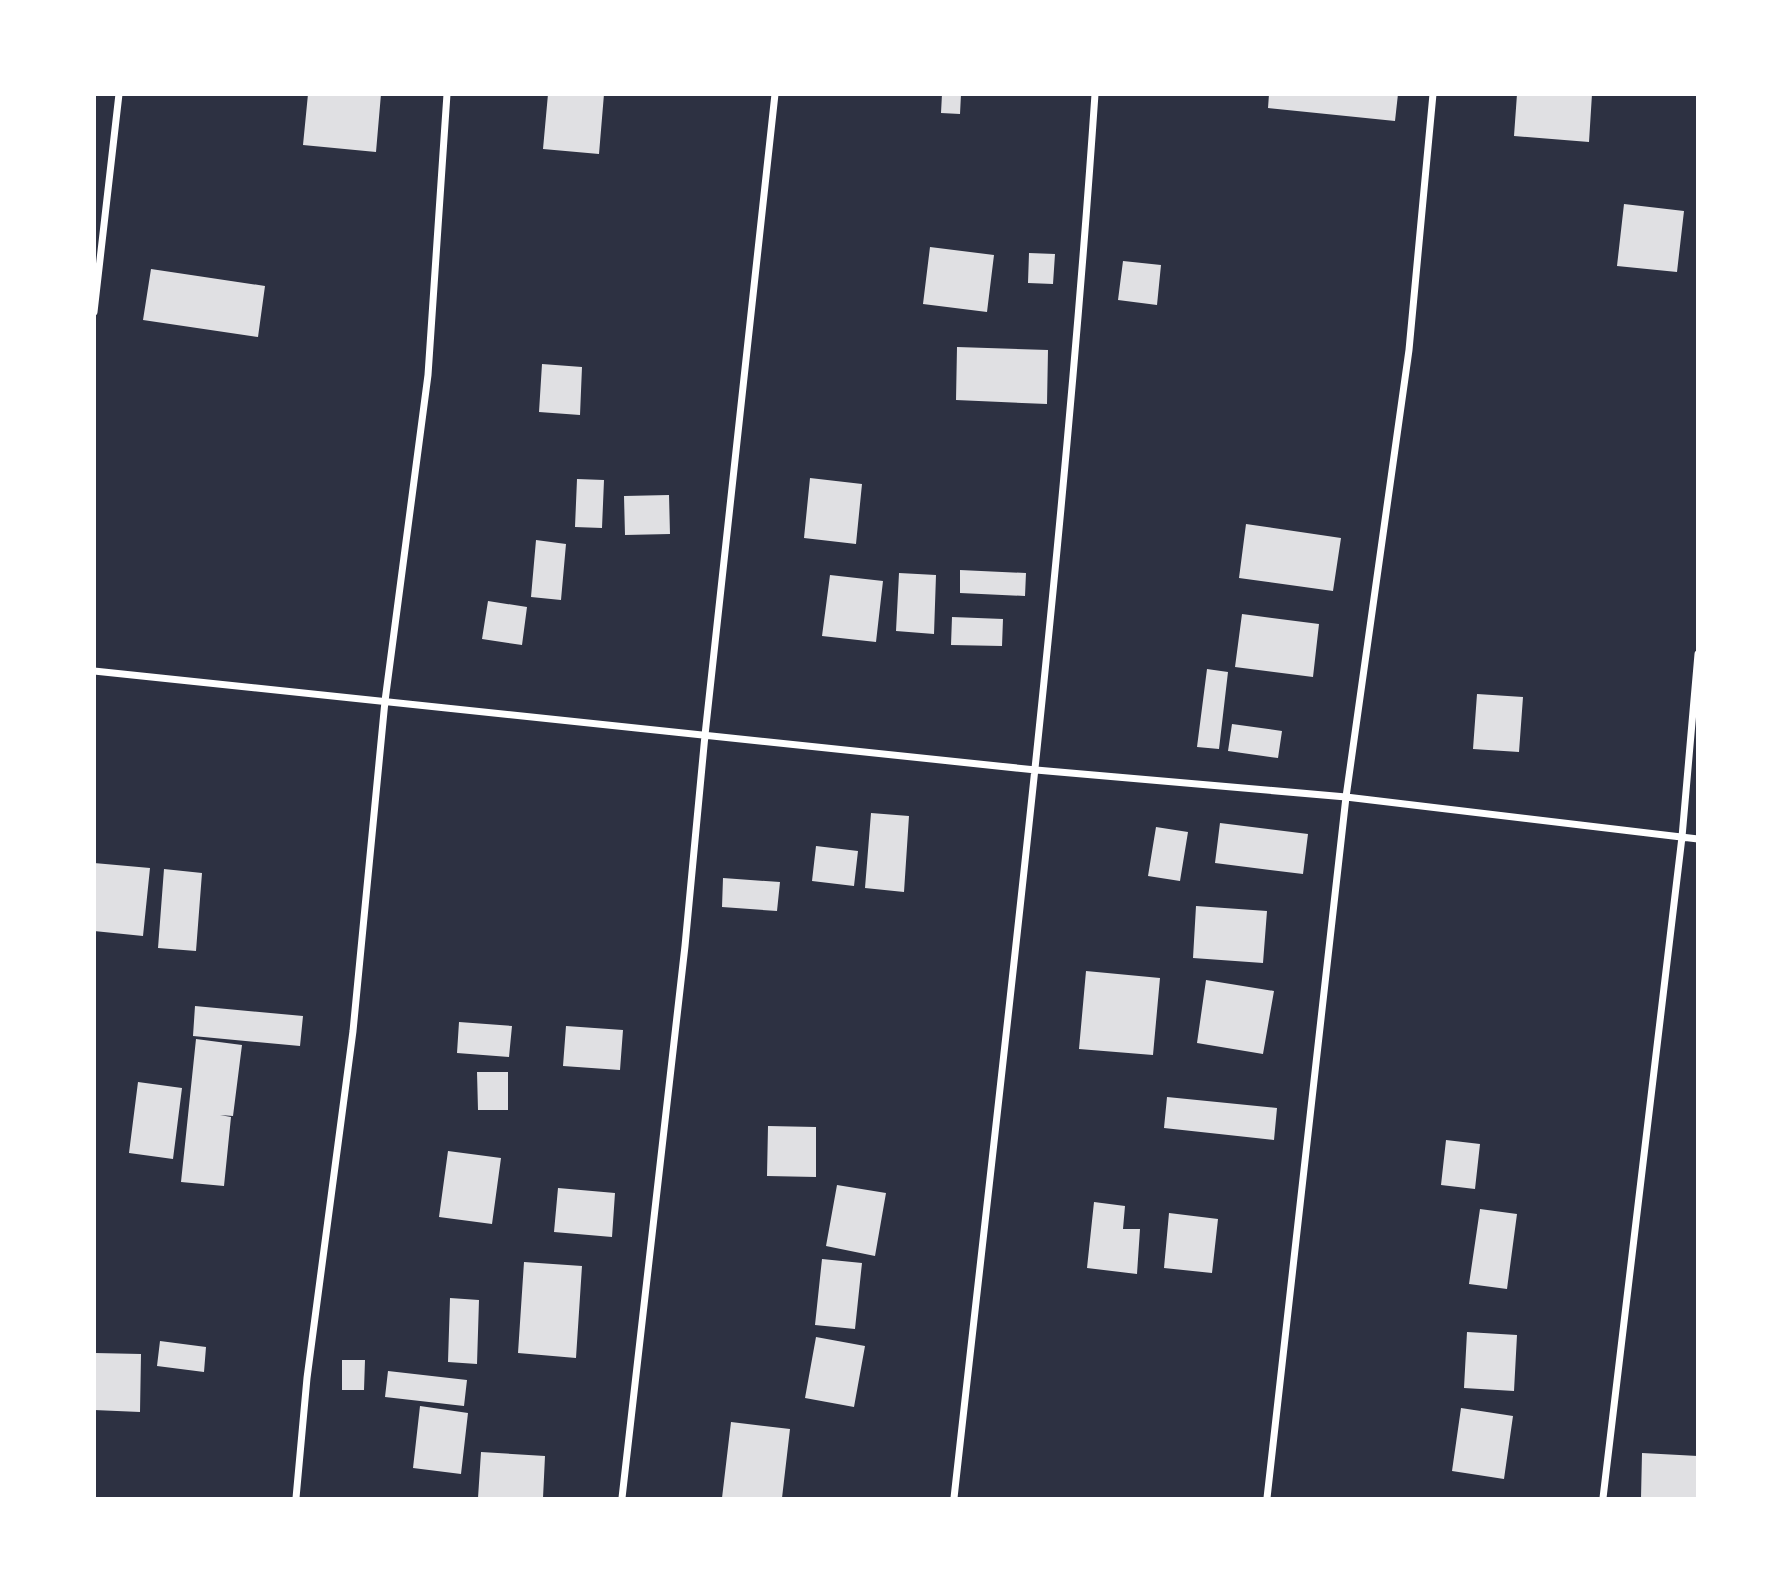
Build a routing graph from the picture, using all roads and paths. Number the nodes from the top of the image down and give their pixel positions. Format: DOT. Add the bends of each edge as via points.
graph roads {
  1 [pos="119,94"];
  2 [pos="447,94"];
  3 [pos="775,94"];
  4 [pos="1096,94"];
  5 [pos="1433,94"];
  6 [pos="94,312"];
  7 [pos="1698,654"];
  8 [pos="94,671"];
  9 [pos="385,701"];
  10 [pos="705,735"];
  11 [pos="1036,769"];
  12 [pos="1346,797"];
  13 [pos="1682,837"];
  14 [pos="1698,839"];
  15 [pos="296,1499"];
  16 [pos="622,1499"];
  17 [pos="954,1499"];
  18 [pos="1267,1499"];
  19 [pos="1603,1499"];
  1 -- 6 [label="street"];
  2 -- 9 [label="street" via="428,375"];
  3 -- 10 [label="street"];
  4 -- 11 [label="street" via="1080,315"];
  5 -- 12 [label="street" via="1409,349"];
  7 -- 13 [label="street"];
  8 -- 9 [label="street"];
  9 -- 10 [label="street"];
  9 -- 15 [label="street" via="353,1031 307,1378"];
  10 -- 11 [label="street"];
  10 -- 16 [label="street"];
  11 -- 12 [label="street"];
  11 -- 17 [label="street"];
  12 -- 13 [label="street"];
  12 -- 18 [label="street"];
  13 -- 14 [label="street"];
  13 -- 19 [label="street"];
}
